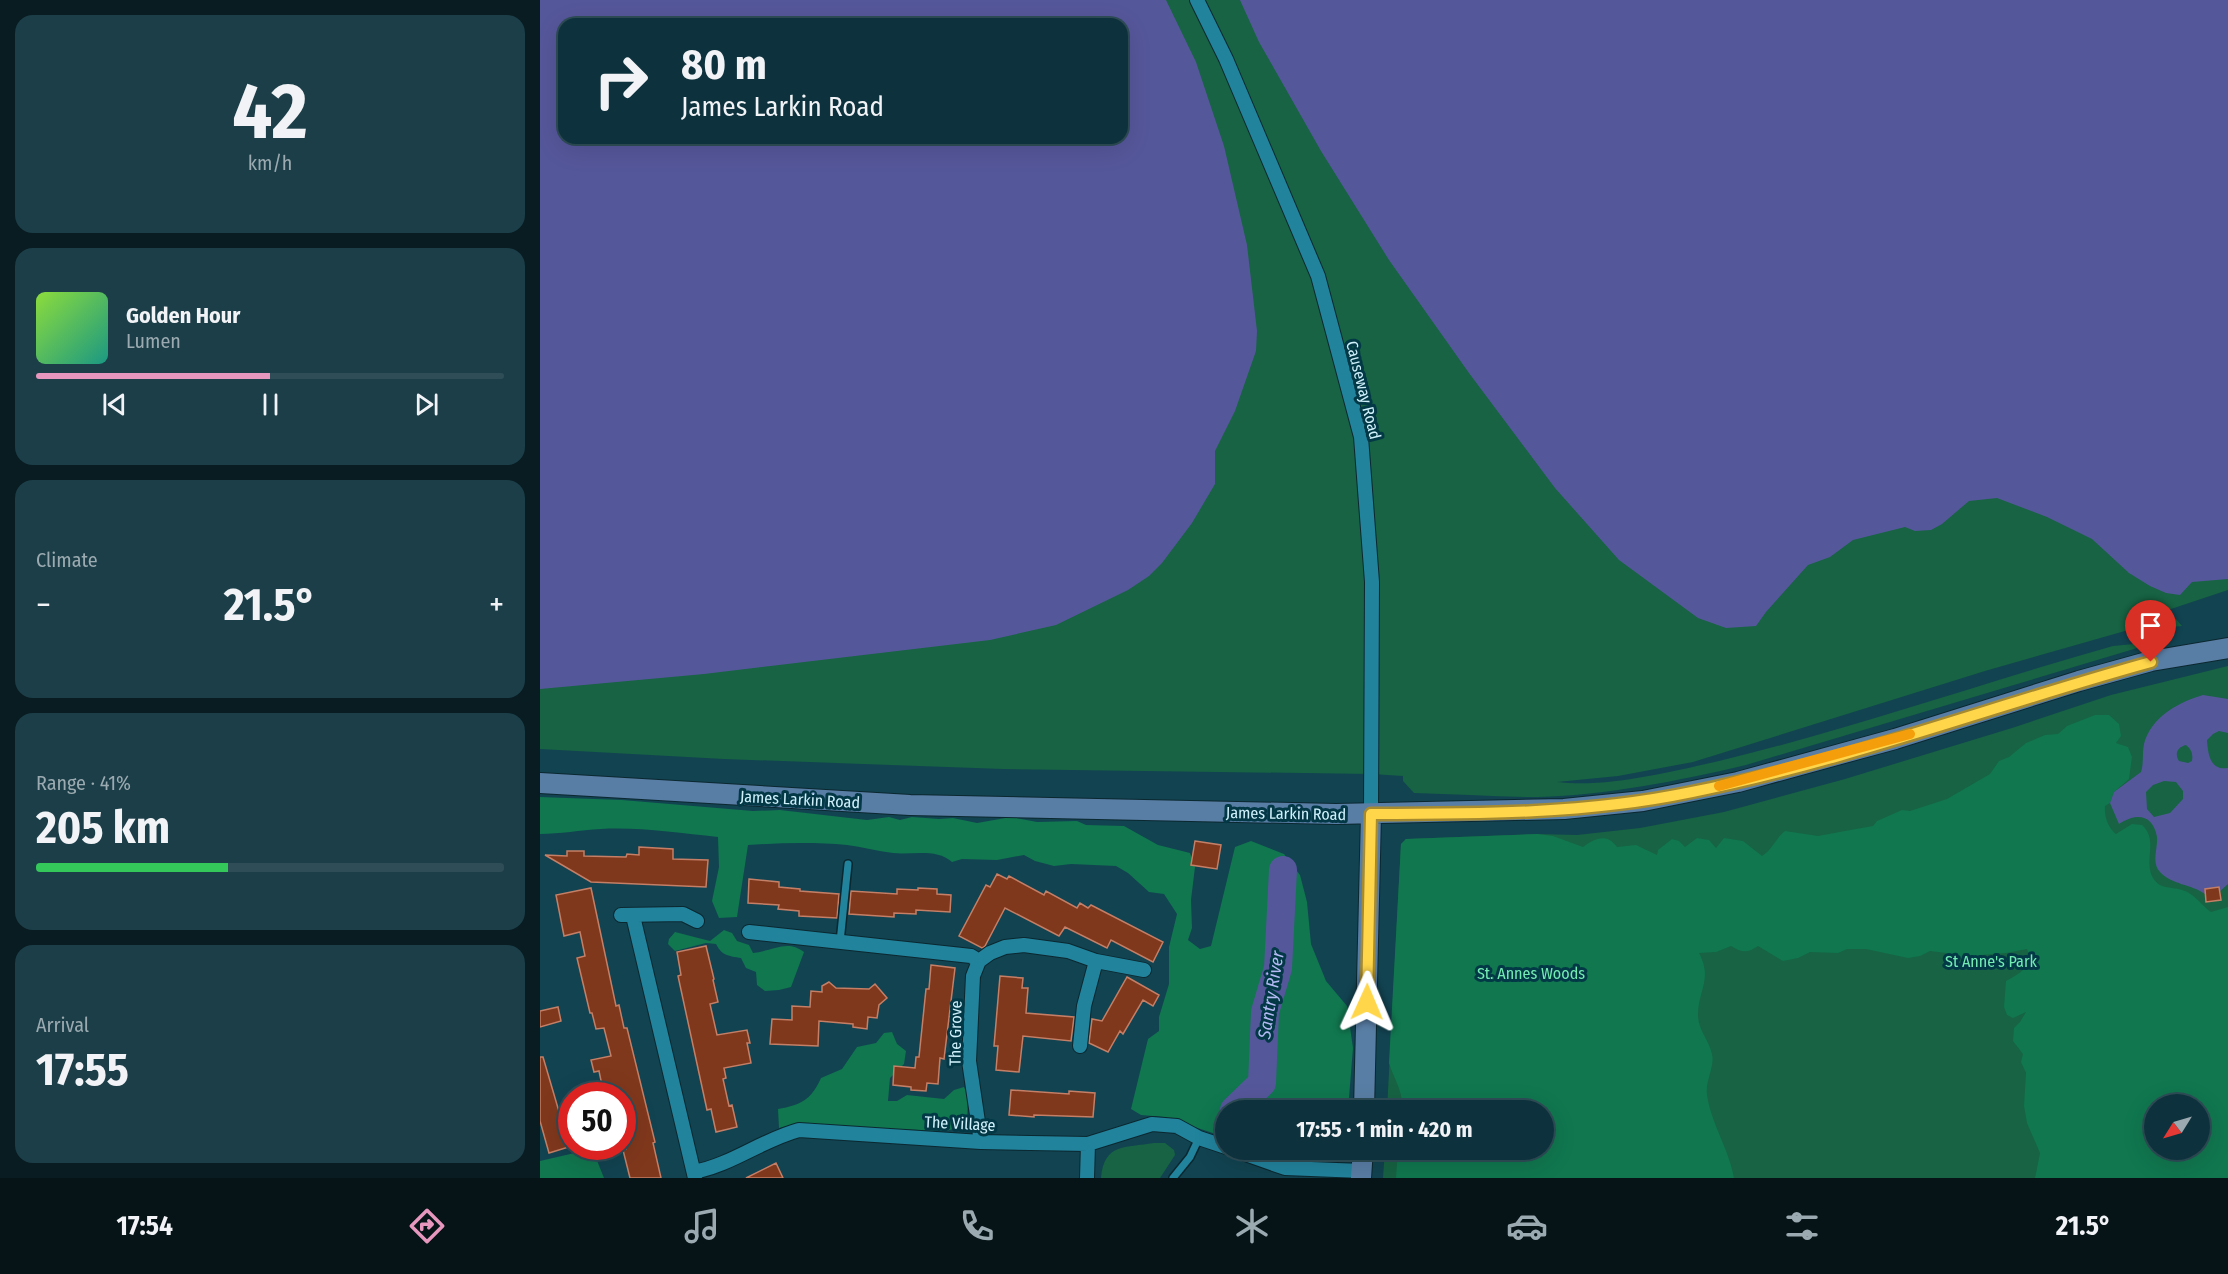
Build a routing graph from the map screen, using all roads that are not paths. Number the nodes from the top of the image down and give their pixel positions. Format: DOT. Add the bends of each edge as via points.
graph roads {
  1 [pos="1197,0"];
  2 [pos="2228,648"];
  3 [pos="540,783"];
  4 [pos="1371,814"];
  5 [pos="848,864"];
  6 [pos="697,921"];
  7 [pos="749,932"];
  8 [pos="840,943"];
  9 [pos="979,961"];
  10 [pos="1096,962"];
  11 [pos="1144,970"];
  12 [pos="1080,1046"];
  13 [pos="1364,1100"];
  14 [pos="1199,1138"];
  15 [pos="981,1142"];
  16 [pos="1215,1143"];
  17 [pos="1088,1144"];
  18 [pos="1262,1160"];
  19 [pos="1362,1160"];
  20 [pos="694,1175"];
  21 [pos="1361,1175"];
  22 [pos="1087,1178"];
  23 [pos="1173,1178"];
  1 -- 4 [label="street, Causeway Road" via="1318,276 1361,437 1372,582"];
  2 -- 4 [label="main road, James Larkin Road" via="2079,681 1884,742 1691,793 1564,809"];
  3 -- 4 [label="main road, James Larkin Road" via="910,805"];
  4 -- 13 [label="main road"];
  5 -- 8 [label="lane"];
  6 -- 20 [label="street, The Village" via="683,914 627,916"];
  7 -- 8 [label="street"];
  8 -- 9 [label="street" via="971,956"];
  9 -- 10 [label="street" via="1005,947 1024,945 1068,951"];
  9 -- 15 [label="street, The Grove" via="973,976 969,1061"];
  10 -- 11 [label="street"];
  10 -- 12 [label="street" via="1084,1006"];
  14 -- 16 [label="street, The Village"];
  14 -- 17 [label="street, The Village" via="1177,1126 1152,1124"];
  14 -- 23 [label="lane"];
  15 -- 17 [label="street, The Village"];
  15 -- 20 [label="street, The Village" via="799,1130 777,1136"];
  17 -- 22 [label="street"];
  18 -- 21 [label="street" via="1285,1168"];
  19 -- 21 [label="main road"];
}
